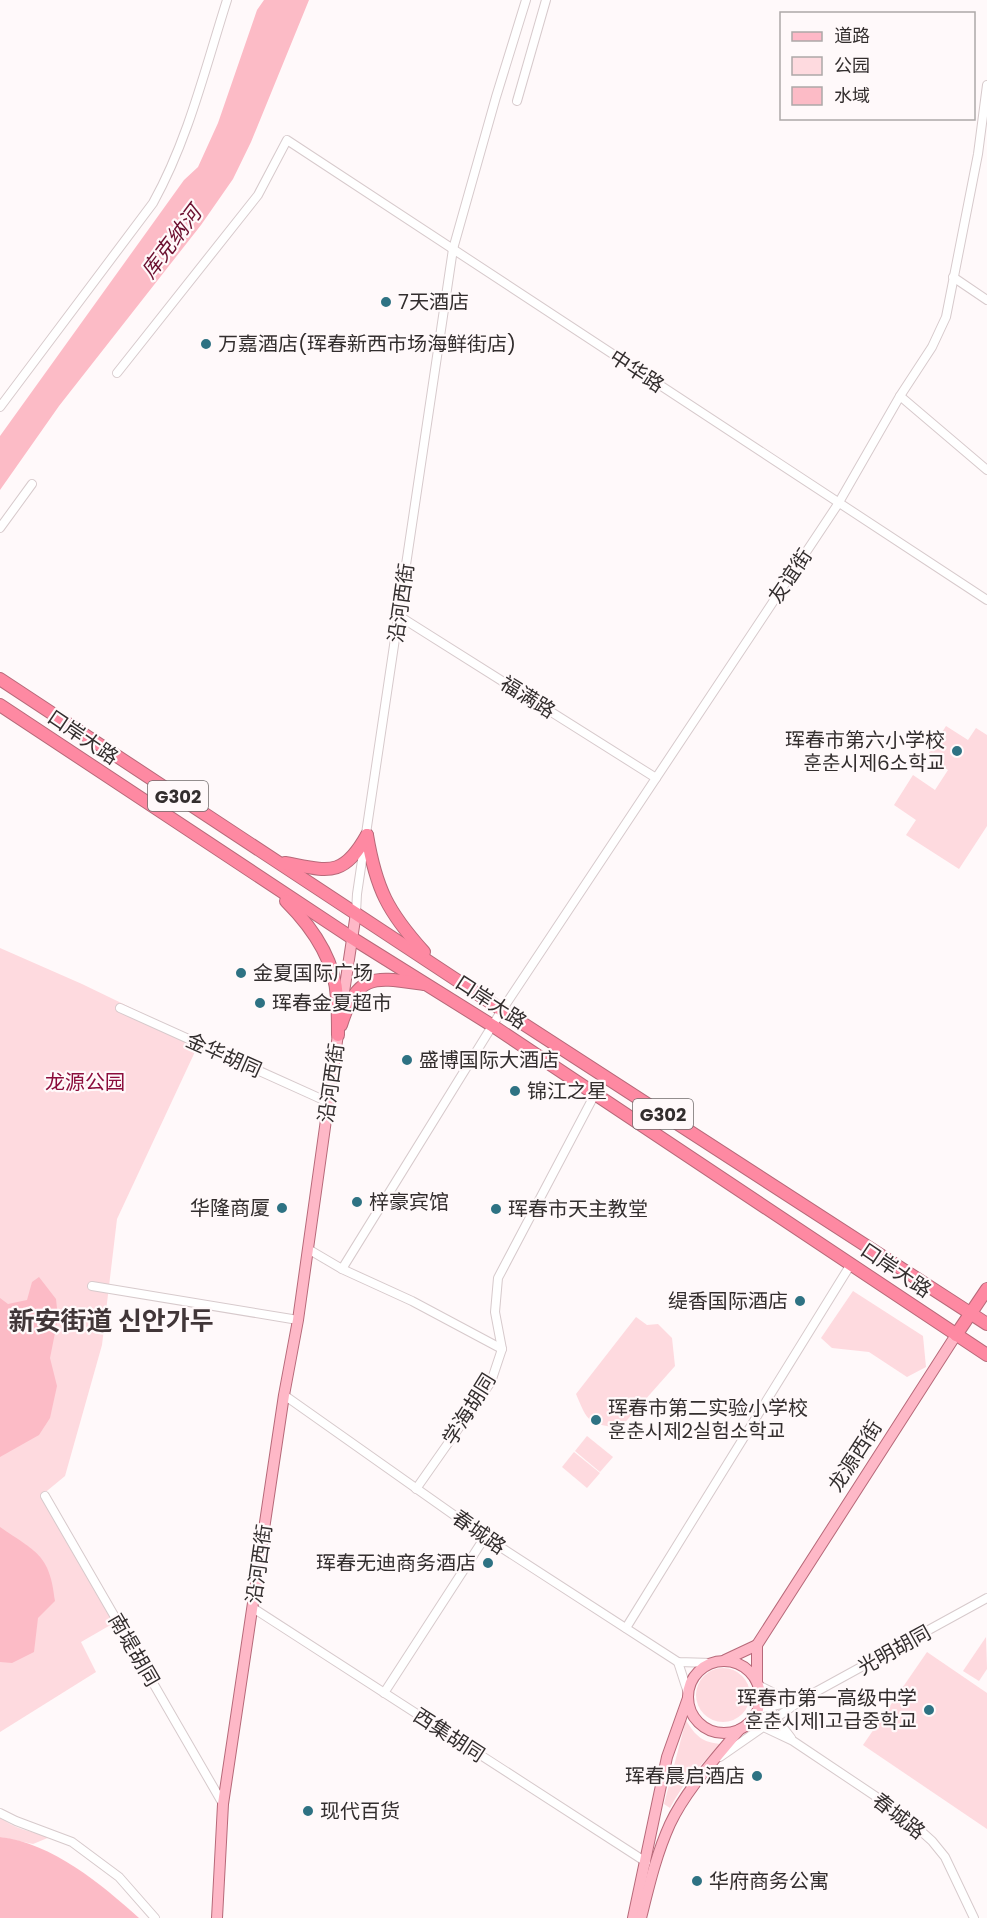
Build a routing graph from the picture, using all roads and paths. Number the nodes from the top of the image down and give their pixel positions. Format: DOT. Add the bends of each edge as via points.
graph roads {
  1 [pos="227,0"];
  2 [pos="526,0"];
  3 [pos="546,0"];
  4 [pos="987,85"];
  5 [pos="517,101"];
  6 [pos="453,249"];
  7 [pos="953,277"];
  8 [pos="987,300"];
  9 [pos="117,373"];
  10 [pos="900,396"];
  11 [pos="0,407"];
  12 [pos="987,470"];
  13 [pos="32,484"];
  14 [pos="838,504"];
  15 [pos="0,528"];
  16 [pos="987,600"];
  17 [pos="399,616"];
  18 [pos="0,678"];
  19 [pos="0,705"];
  20 [pos="656,778"];
  21 [pos="367,836"];
  22 [pos="278,862"];
  23 [pos="268,883"];
  24 [pos="356,913"];
  25 [pos="352,938"];
  26 [pos="436,967"];
  27 [pos="430,985"];
  28 [pos="120,1008"];
  29 [pos="502,1010"];
  30 [pos="493,1026"];
  31 [pos="338,1035"];
  32 [pos="595,1094"];
  33 [pos="328,1102"];
  34 [pos="308,1249"];
  35 [pos="852,1264"];
  36 [pos="342,1269"];
  37 [pos="92,1286"];
  38 [pos="987,1289"];
  39 [pos="972,1313"];
  40 [pos="298,1320"];
  41 [pos="987,1324"];
  42 [pos="956,1335"];
  43 [pos="502,1349"];
  44 [pos="987,1355"];
  45 [pos="284,1395"];
  46 [pos="416,1489"];
  47 [pos="45,1496"];
  48 [pos="485,1537"];
  49 [pos="987,1598"];
  50 [pos="252,1608"];
  51 [pos="626,1628"];
  52 [pos="757,1645"];
  53 [pos="678,1662"];
  54 [pos="717,1662"];
  55 [pos="758,1686"];
  56 [pos="384,1693"];
  57 [pos="688,1696"];
  58 [pos="801,1700"];
  59 [pos="763,1708"];
  60 [pos="775,1717"];
  61 [pos="751,1720"];
  62 [pos="762,1726"];
  63 [pos="739,1730"];
  64 [pos="793,1741"];
  65 [pos="712,1763"];
  66 [pos="223,1804"];
  67 [pos="0,1813"];
  68 [pos="646,1862"];
  69 [pos="155,1918"];
  70 [pos="217,1918"];
  71 [pos="633,1918"];
  72 [pos="641,1918"];
  73 [pos="974,1918"];
  1 -- 11 [label="street" via="184,138 159,193"];
  2 -- 6 [label="street, 沿河西街"];
  3 -- 5 [label="street"];
  4 -- 7 [label="street, 友谊街" via="978,154"];
  6 -- 9 [label="street, 中华路" via="287,140 258,195"];
  6 -- 14 [label="street, 中华路"];
  6 -- 17 [label="street, 沿河西街"];
  7 -- 8 [label="street"];
  7 -- 10 [label="street, 友谊街" via="946,317"];
  10 -- 12 [label="street"];
  10 -- 14 [label="street, 友谊街"];
  13 -- 15 [label="street"];
  14 -- 16 [label="street, 中华路"];
  14 -- 20 [label="street, 友谊街"];
  17 -- 20 [label="street, 福满路"];
  17 -- 21 [label="street, 沿河西街"];
  18 -- 22 [label="highway, 口岸大路 / G302"];
  19 -- 23 [label="highway, 口岸大路 / G302"];
  20 -- 29 [label="street, 友谊街"];
  21 -- 22 [label="highway" via="349,861 331,869"];
  21 -- 24 [label="street, 沿河西街"];
  21 -- 26 [label="highway" via="377,882 393,916"];
  22 -- 24 [label="highway, 口岸大路 / G302"];
  23 -- 25 [label="highway, 口岸大路 / G302"];
  23 -- 31 [label="highway" via="303,917 319,942 338,996"];
  24 -- 25 [label="main road, 沿河西街"];
  24 -- 26 [label="highway, 口岸大路 / G302"];
  25 -- 27 [label="highway, 口岸大路 / G302"];
  25 -- 31 [label="main road, 沿河西街"];
  26 -- 29 [label="highway, 口岸大路 / G302"];
  27 -- 30 [label="highway, 口岸大路 / G302"];
  27 -- 31 [label="highway" via="385,979 369,983 348,1002"];
  28 -- 33 [label="street, 金华胡同"];
  29 -- 30 [label="street, 友谊街"];
  29 -- 39 [label="highway, 口岸大路 / G302"];
  30 -- 32 [label="highway, 口岸大路 / G302"];
  30 -- 36 [label="street, 友谊街"];
  31 -- 33 [label="main road, 沿河西街"];
  32 -- 35 [label="highway, 口岸大路 / G302"];
  32 -- 43 [label="street, 学海胡同" via="498,1278 495,1312"];
  33 -- 34 [label="main road, 沿河西街"];
  34 -- 36 [label="street"];
  34 -- 40 [label="main road, 沿河西街"];
  35 -- 42 [label="highway, 口岸大路 / G302"];
  35 -- 51 [label="street"];
  36 -- 43 [label="street"];
  37 -- 40 [label="street"];
  38 -- 39 [label="highway, 龙源西街"];
  39 -- 41 [label="highway, 口岸大路 / G302"];
  39 -- 42 [label="highway, 龙源西街"];
  40 -- 45 [label="main road, 沿河西街"];
  42 -- 44 [label="highway, 口岸大路 / G302"];
  42 -- 52 [label="main road, 龙源西街"];
  43 -- 46 [label="street, 学海胡同" via="490,1382"];
  45 -- 46 [label="street, 春城路"];
  45 -- 50 [label="main road, 沿河西街"];
  46 -- 48 [label="street, 春城路"];
  47 -- 66 [label="street, 南堤胡同"];
  48 -- 51 [label="street, 春城路"];
  48 -- 56 [label="street"];
  49 -- 58 [label="street, 光明胡同"];
  50 -- 56 [label="street, 西集胡同"];
  50 -- 66 [label="main road, 沿河西街"];
  51 -- 53 [label="street, 春城路"];
  52 -- 54 [label="main road"];
  52 -- 55 [label="main road"];
  53 -- 54 [label="street"];
  53 -- 57 [label="street"];
  54 -- 55 [label="main road" via="742,1666"];
  54 -- 57 [label="main road" via="696,1674"];
  55 -- 58 [label="street"];
  55 -- 59 [label="main road"];
  56 -- 68 [label="street, 西集胡同"];
  57 -- 63 [label="main road" via="690,1710 705,1728 728,1733"];
  57 -- 68 [label="main road" via="667,1756"];
  58 -- 59 [label="street, 光明胡同"];
  58 -- 60 [label="street"];
  59 -- 60 [label="street"];
  59 -- 61 [label="main road"];
  60 -- 62 [label="street"];
  60 -- 64 [label="street"];
  61 -- 62 [label="street"];
  61 -- 63 [label="main road"];
  62 -- 64 [label="street"];
  62 -- 65 [label="street"];
  63 -- 65 [label="main road"];
  64 -- 73 [label="street, 春城路" via="902,1814 932,1841 956,1875"];
  65 -- 72 [label="main road" via="671,1822 653,1865"];
  66 -- 70 [label="main road, 沿河西街"];
  67 -- 69 [label="street" via="72,1842 119,1877"];
  68 -- 71 [label="main road"];
}
